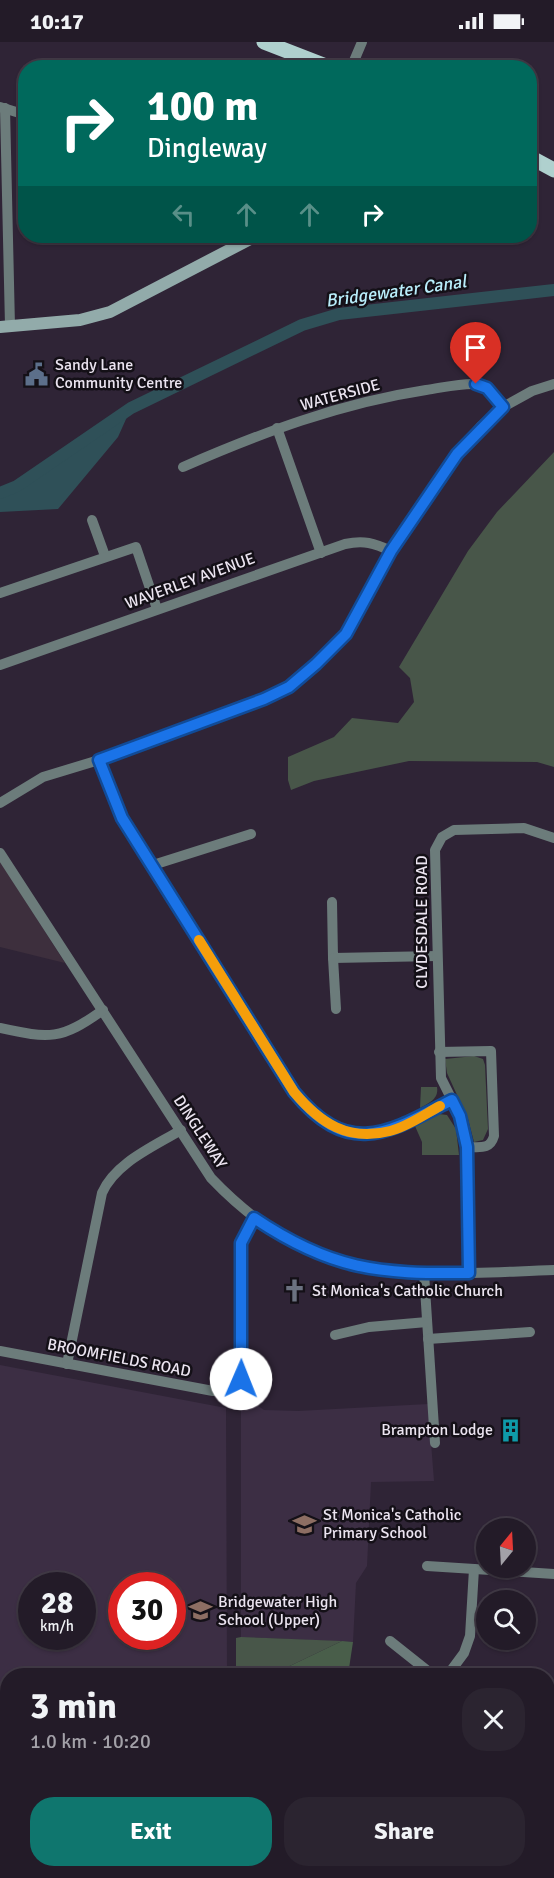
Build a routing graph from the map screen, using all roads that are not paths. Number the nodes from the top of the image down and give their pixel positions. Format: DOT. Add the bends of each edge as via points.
graph roads {
  1 [pos="264,42"];
  2 [pos="362,42"];
  3 [pos="310,60"];
  4 [pos="354,60"];
  5 [pos="3,107"];
  6 [pos="18,112"];
  7 [pos="537,161"];
  8 [pos="554,170"];
  9 [pos="243,243"];
  10 [pos="5,326"];
  11 [pos="554,384"];
  12 [pos="503,407"];
  13 [pos="277,428"];
  14 [pos="183,467"];
  15 [pos="92,520"];
  16 [pos="391,551"];
  17 [pos="321,553"];
  18 [pos="105,556"];
  19 [pos="0,593"];
  20 [pos="158,609"];
  21 [pos="0,665"];
  22 [pos="99,760"];
  23 [pos="0,803"];
  24 [pos="252,834"];
  25 [pos="554,837"];
  26 [pos="0,853"];
  27 [pos="153,865"];
  28 [pos="332,902"];
  29 [pos="436,956"];
  30 [pos="333,958"];
  31 [pos="336,1009"];
  32 [pos="103,1010"];
  33 [pos="0,1028"];
  34 [pos="439,1052"];
  35 [pos="452,1100"];
  36 [pos="180,1130"];
  37 [pos="467,1147"];
  38 [pos="254,1218"];
  39 [pos="554,1270"];
  40 [pos="424,1273"];
  41 [pos="469,1273"];
  42 [pos="427,1322"];
  43 [pos="530,1332"];
  44 [pos="335,1335"];
  45 [pos="428,1339"];
  46 [pos="0,1351"];
  47 [pos="67,1364"];
  48 [pos="435,1443"];
  49 [pos="427,1566"];
  50 [pos="474,1569"];
  51 [pos="554,1574"];
  52 [pos="390,1641"];
  53 [pos="424,1668"];
  54 [pos="452,1668"];
  1 -- 3 [label="main road"];
  2 -- 4 [label="street"];
  5 -- 6 [label="street"];
  5 -- 10 [label="street"];
  7 -- 8 [label="main road"];
  9 -- 10 [label="street" via="110,312 80,320"];
  11 -- 12 [label="street"];
  12 -- 13 [label="street, WATERSIDE" via="487,388 476,384 340,408"];
  12 -- 16 [label="street" via="457,454"];
  13 -- 14 [label="street, WATERSIDE"];
  13 -- 17 [label="street"];
  15 -- 18 [label="street"];
  16 -- 17 [label="street, WAVERLEY AVENUE" via="362,541"];
  16 -- 22 [label="street" via="346,634 289,687"];
  17 -- 20 [label="street, WAVERLEY AVENUE"];
  18 -- 19 [label="street"];
  18 -- 20 [label="street" via="136,547"];
  20 -- 21 [label="street, WAVERLEY AVENUE"];
  22 -- 23 [label="street" via="43,777"];
  22 -- 27 [label="street" via="122,818"];
  24 -- 27 [label="street"];
  25 -- 29 [label="street, CLYDESDALE ROAD" via="524,828 454,830 442,837 435,850"];
  26 -- 32 [label="street, DINGLEWAY"];
  27 -- 35 [label="street" via="294,1092 313,1114 334,1128 363,1134 392,1131"];
  28 -- 30 [label="street"];
  29 -- 30 [label="street"];
  29 -- 34 [label="street, CLYDESDALE ROAD"];
  30 -- 31 [label="street"];
  32 -- 33 [label="street" via="75,1030 52,1036"];
  32 -- 36 [label="street, DINGLEWAY"];
  34 -- 35 [label="street, CLYDESDALE ROAD" via="441,1078"];
  34 -- 37 [label="street" via="491,1051 494,1136 487,1147"];
  35 -- 37 [label="street, CLYDESDALE ROAD"];
  36 -- 38 [label="street, DINGLEWAY" via="211,1178"];
  36 -- 47 [label="street" via="116,1171 107,1181"];
  37 -- 41 [label="street, CLYDESDALE ROAD"];
  38 -- 40 [label="street, DINGLEWAY" via="316,1254 353,1266"];
  38 -- 47 [label="street, BROOMFIELDS ROAD" via="241,1243 242,1372 235,1388 213,1392"];
  39 -- 41 [label="street, DINGLEWAY"];
  40 -- 41 [label="street, DINGLEWAY"];
  40 -- 42 [label="street"];
  42 -- 44 [label="street" via="369,1327"];
  42 -- 45 [label="street"];
  43 -- 45 [label="street"];
  45 -- 48 [label="street"];
  46 -- 47 [label="street, BROOMFIELDS ROAD"];
  49 -- 50 [label="street"];
  50 -- 51 [label="street"];
  50 -- 54 [label="street" via="470,1636"];
  52 -- 53 [label="street"];
}
